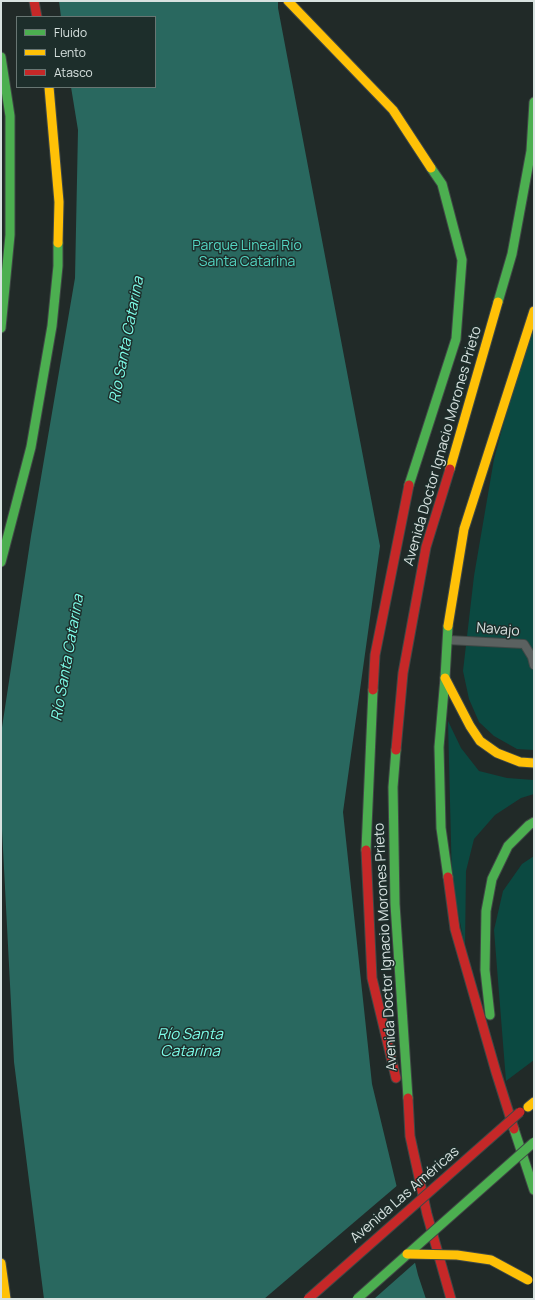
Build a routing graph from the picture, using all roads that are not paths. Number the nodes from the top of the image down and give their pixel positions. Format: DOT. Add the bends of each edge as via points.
graph roads {
  1 [pos="34,1"];
  2 [pos="288,1"];
  3 [pos="37,16"];
  4 [pos="1,57"];
  5 [pos="49,88"];
  6 [pos="534,102"];
  7 [pos="534,311"];
  8 [pos="1,328"];
  9 [pos="1,562"];
  10 [pos="447,640"];
  11 [pos="534,665"];
  12 [pos="445,678"];
  13 [pos="534,763"];
  14 [pos="534,822"];
  15 [pos="496,1072"];
  16 [pos="528,1107"];
  17 [pos="410,1136"];
  18 [pos="534,1142"];
  19 [pos="534,1190"];
  20 [pos="407,1254"];
  21 [pos="1,1263"];
  22 [pos="534,1290"];
  23 [pos="6,1299"];
  24 [pos="308,1299"];
  25 [pos="357,1299"];
  26 [pos="451,1299"];
  1 -- 3 [label="main road"];
  2 -- 17 [label="main road" via="393,110 442,184 462,260 456,339 408,488 375,655 366,856 372,978"];
  4 -- 8 [label="main road" via="10,116 10,235"];
  5 -- 9 [label="main road" via="59,202 58,266 52,326 31,447"];
  6 -- 17 [label="main road, Avenida Doctor Ignacio Morones Prieto" via="531,151 512,254 426,547 403,673 393,795 395,904"];
  7 -- 10 [label="main road" via="464,529 448,618"];
  10 -- 11 [label="lane, Navajo" via="524,644 532,656"];
  10 -- 12 [label="main road"];
  12 -- 13 [label="main road" via="480,741 496,753 520,762"];
  12 -- 15 [label="main road" via="439,747 441,828 455,930"];
  14 -- 15 [label="main road" via="508,846 492,879 486,911 485,970"];
  15 -- 19 [label="main road"];
  16 -- 24 [label="main road, Avenida Las Américas, bridge"];
  17 -- 26 [label="main road, Avenida Doctor Ignacio Morones Prieto" via="426,1214"];
  18 -- 20 [label="main road, bridge"];
  20 -- 22 [label="main road, bridge" via="457,1255 491,1260 528,1280"];
  20 -- 25 [label="main road, bridge"];
  21 -- 23 [label="main road"];
}
